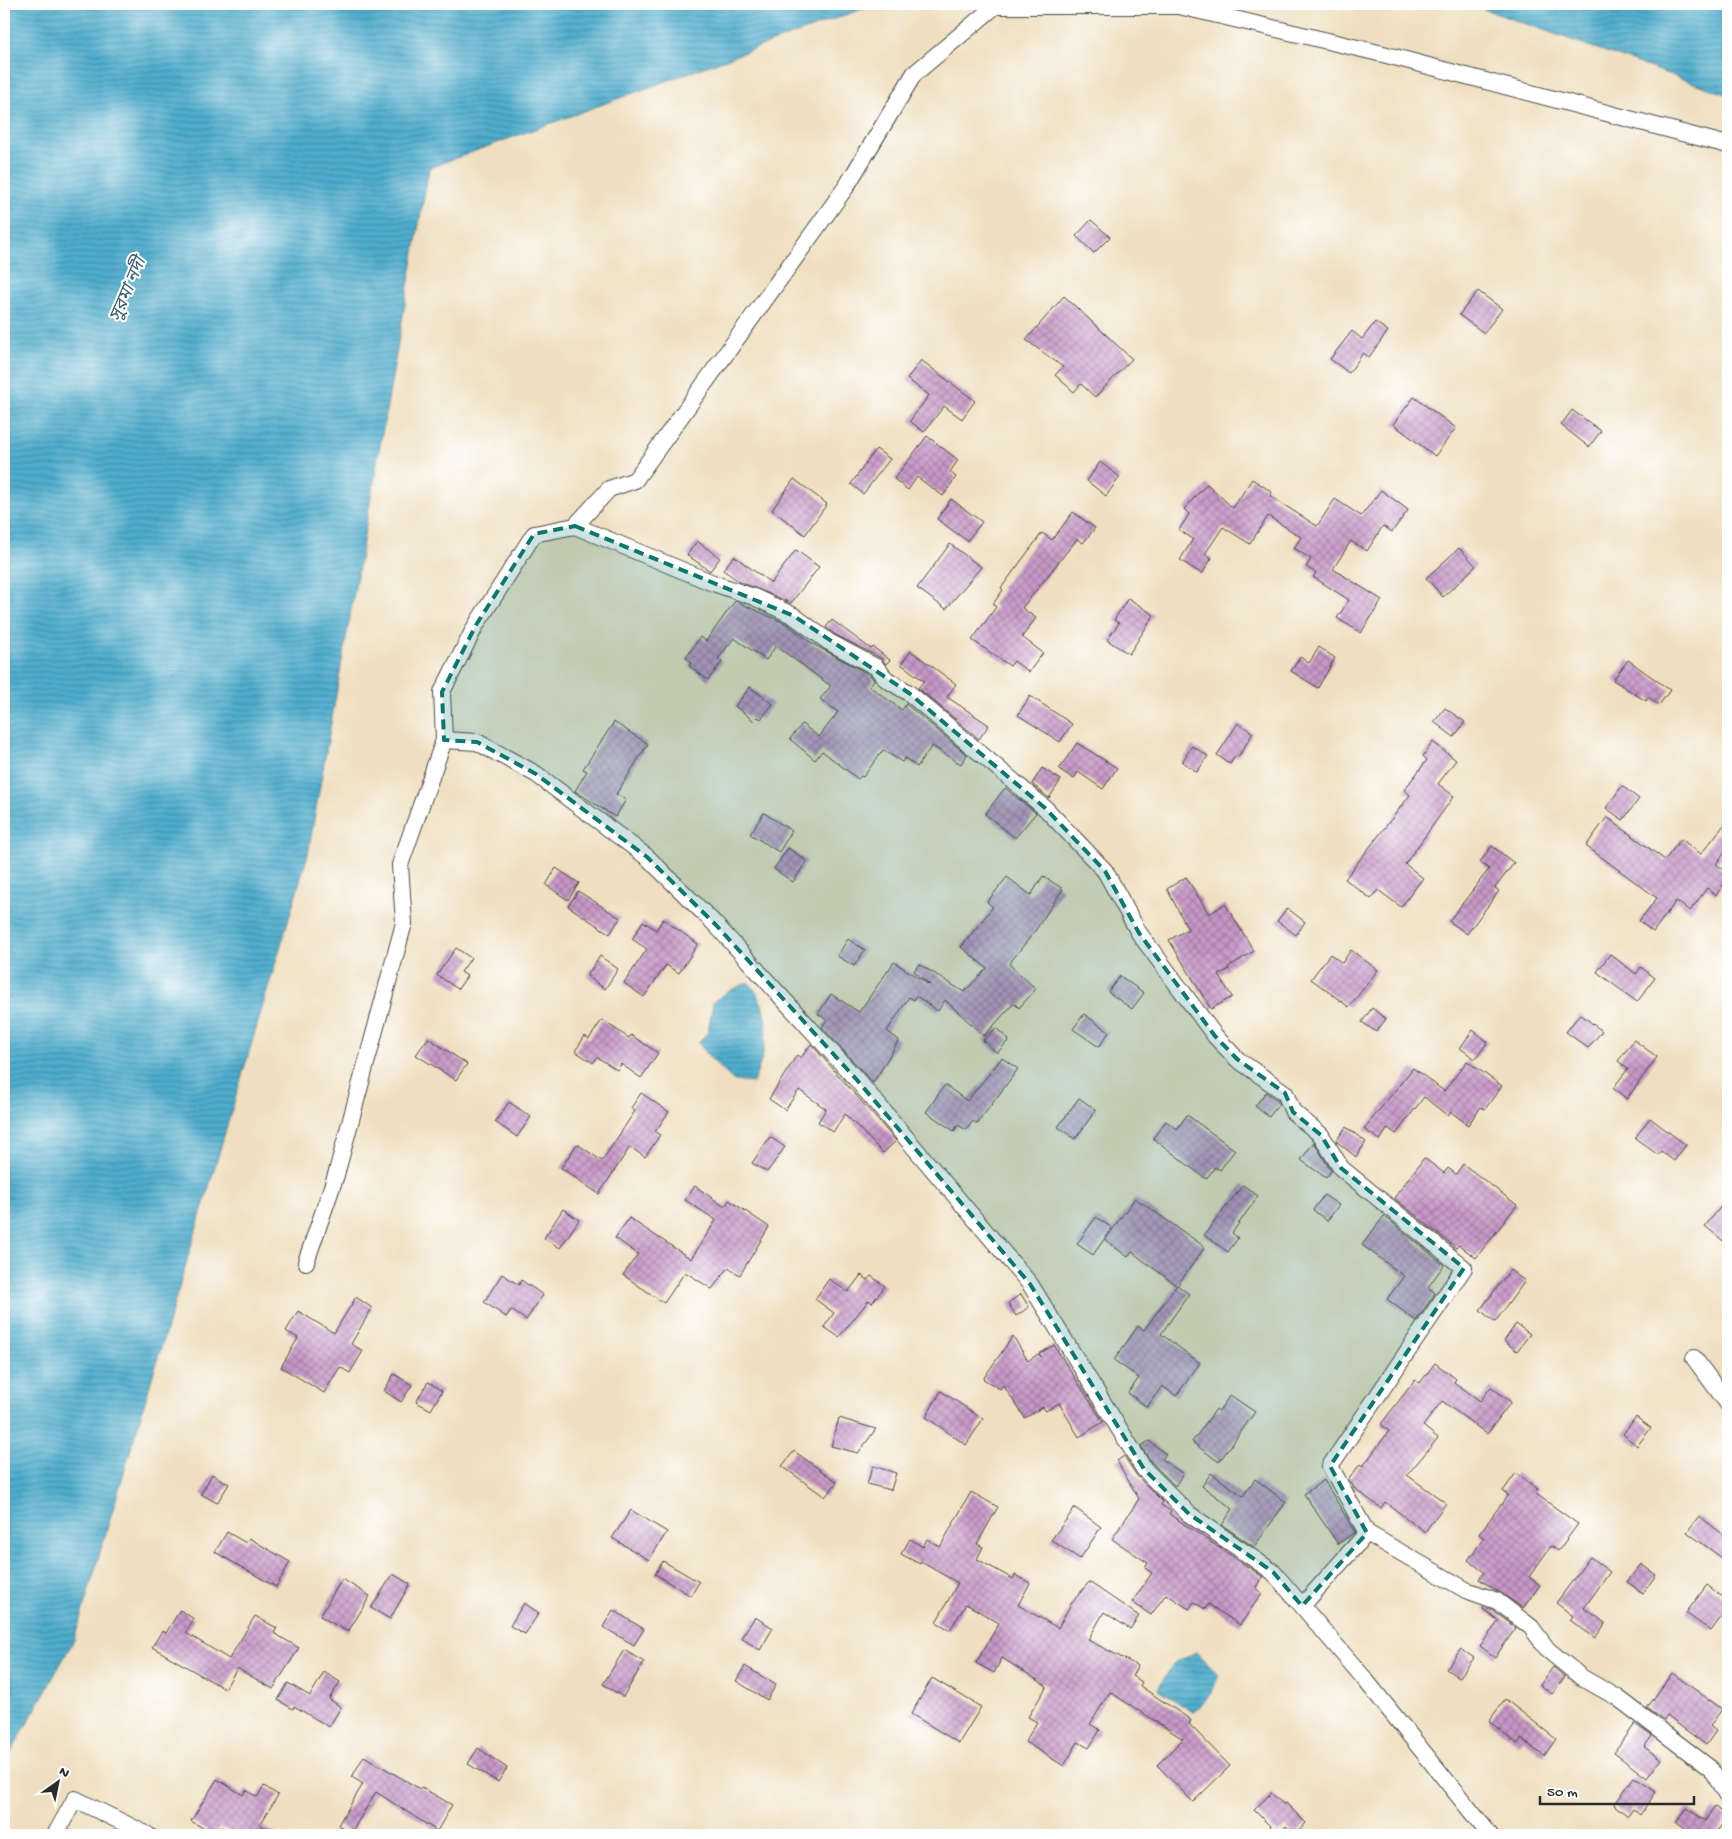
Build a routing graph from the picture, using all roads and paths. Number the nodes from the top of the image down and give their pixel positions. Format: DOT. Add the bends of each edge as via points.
graph roads {
  1 [pos="1728,144"];
  2 [pos="576,526"];
  3 [pos="444,740"];
  4 [pos="306,1262"];
  5 [pos="1694,1358"];
  6 [pos="1728,1404"];
  7 [pos="1367,1533"];
  8 [pos="1302,1606"];
  9 [pos="1728,1797"];
  10 [pos="55,1835"];
  11 [pos="148,1835"];
  12 [pos="1490,1835"];
  1 -- 2 [label="street" via="1383,54 1179,6 995,6 914,74 846,187 635,480 609,489"];
  2 -- 3 [label="street" via="534,534 476,625 442,692"];
  2 -- 7 [label="street" via="794,616 909,693 1045,808 1105,872 1139,934 1214,1036 1237,1059 1285,1093 1294,1112 1321,1135 1340,1168 1464,1268 1330,1466"];
  3 -- 4 [label="street" via="400,865 404,923 336,1175"];
  3 -- 8 [label="street" via="477,742 536,774 647,857 715,924 857,1080 1030,1284 1144,1469 1189,1514 1273,1572"];
  5 -- 6 [label="street"];
  7 -- 8 [label="street"];
  7 -- 9 [label="street" via="1466,1590 1497,1600 1531,1627 1548,1650 1581,1676 1618,1698 1711,1769"];
  8 -- 12 [label="street"];
  10 -- 11 [label="street" via="75,1799"];
}
